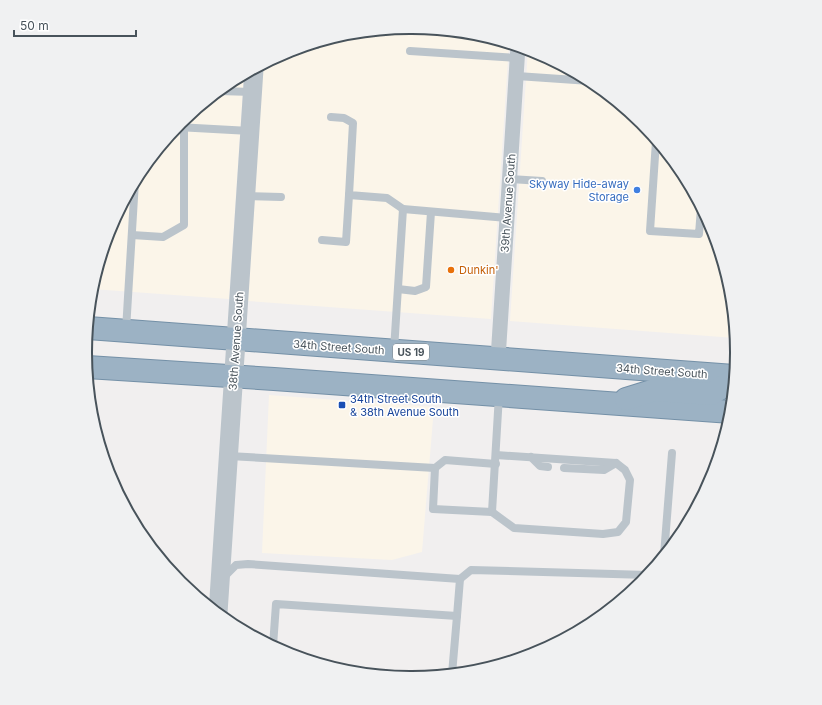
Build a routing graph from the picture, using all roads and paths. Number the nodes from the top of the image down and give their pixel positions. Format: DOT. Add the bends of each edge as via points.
graph roads {
  1 [pos="410,51"];
  2 [pos="516,52"];
  3 [pos="518,52"];
  4 [pos="253,76"];
  5 [pos="517,76"];
  6 [pos="575,80"];
  7 [pos="229,91"];
  8 [pos="252,92"];
  9 [pos="331,117"];
  10 [pos="186,127"];
  11 [pos="250,131"];
  12 [pos="181,132"];
  13 [pos="655,149"];
  14 [pos="510,179"];
  15 [pos="542,181"];
  16 [pos="134,194"];
  17 [pos="349,195"];
  18 [pos="246,196"];
  19 [pos="281,197"];
  20 [pos="403,209"];
  21 [pos="431,212"];
  22 [pos="507,218"];
  23 [pos="700,219"];
  24 [pos="132,235"];
  25 [pos="322,240"];
  26 [pos="398,289"];
  27 [pos="93,328"];
  28 [pos="126,331"];
  29 [pos="237,340"];
  30 [pos="394,351"];
  31 [pos="498,359"];
  32 [pos="93,368"];
  33 [pos="729,376"];
  34 [pos="234,377"];
  35 [pos="728,384"];
  36 [pos="500,394"];
  37 [pos="611,403"];
  38 [pos="724,411"];
  39 [pos="672,453"];
  40 [pos="496,455"];
  41 [pos="229,456"];
  42 [pos="531,457"];
  43 [pos="616,463"];
  44 [pos="496,464"];
  45 [pos="548,467"];
  46 [pos="435,468"];
  47 [pos="564,468"];
  48 [pos="492,512"];
  49 [pos="665,545"];
  50 [pos="639,575"];
  51 [pos="460,579"];
  52 [pos="220,582"];
  53 [pos="218,605"];
  54 [pos="457,616"];
  55 [pos="273,640"];
  56 [pos="453,668"];
  1 -- 2 [label="lane"];
  3 -- 5 [label="street, 39th Avenue South"];
  4 -- 8 [label="street, 38th Avenue South"];
  5 -- 6 [label="lane"];
  5 -- 14 [label="street, 39th Avenue South"];
  7 -- 8 [label="lane"];
  8 -- 11 [label="street, 38th Avenue South"];
  9 -- 17 [label="lane" via="344,118 353,123"];
  10 -- 11 [label="lane"];
  11 -- 18 [label="street, 38th Avenue South"];
  12 -- 24 [label="lane" via="184,225 164,237"];
  13 -- 23 [label="lane" via="650,231 699,234"];
  14 -- 15 [label="lane"];
  14 -- 22 [label="street, 39th Avenue South"];
  16 -- 24 [label="lane"];
  17 -- 20 [label="lane" via="387,198"];
  17 -- 25 [label="lane" via="346,242"];
  18 -- 19 [label="lane"];
  18 -- 29 [label="street, 38th Avenue South"];
  20 -- 21 [label="lane"];
  20 -- 26 [label="lane"];
  21 -- 22 [label="lane"];
  21 -- 26 [label="lane" via="426,287 415,290"];
  22 -- 31 [label="street, 39th Avenue South"];
  24 -- 28 [label="lane"];
  26 -- 30 [label="lane"];
  27 -- 28 [label="highway, 34th Street South / US 19"];
  28 -- 29 [label="highway, 34th Street South / US 19"];
  29 -- 30 [label="highway, 34th Street South / US 19"];
  29 -- 34 [label="street, 38th Avenue South"];
  30 -- 31 [label="highway, 34th Street South / US 19"];
  31 -- 33 [label="highway, 34th Street South / US 19"];
  32 -- 34 [label="highway"];
  34 -- 36 [label="highway"];
  34 -- 41 [label="street, 38th Avenue South"];
  35 -- 37 [label="highway" via="711,394 654,390"];
  36 -- 37 [label="highway"];
  36 -- 40 [label="lane"];
  37 -- 38 [label="highway"];
  39 -- 49 [label="lane"];
  40 -- 42 [label="lane"];
  40 -- 44 [label="lane"];
  41 -- 46 [label="lane"];
  41 -- 52 [label="street, 38th Avenue South"];
  42 -- 43 [label="lane"];
  42 -- 45 [label="lane" via="540,466"];
  43 -- 47 [label="lane" via="604,470"];
  43 -- 48 [label="lane" via="625,470 630,480 626,522 618,532 514,528"];
  44 -- 46 [label="lane" via="445,460"];
  44 -- 48 [label="lane"];
  46 -- 48 [label="lane" via="433,509"];
  50 -- 51 [label="lane" via="471,570"];
  51 -- 52 [label="lane" via="248,564 236,565"];
  51 -- 54 [label="lane"];
  52 -- 53 [label="street, 38th Avenue South"];
  54 -- 55 [label="lane" via="276,604"];
  54 -- 56 [label="lane"];
}
